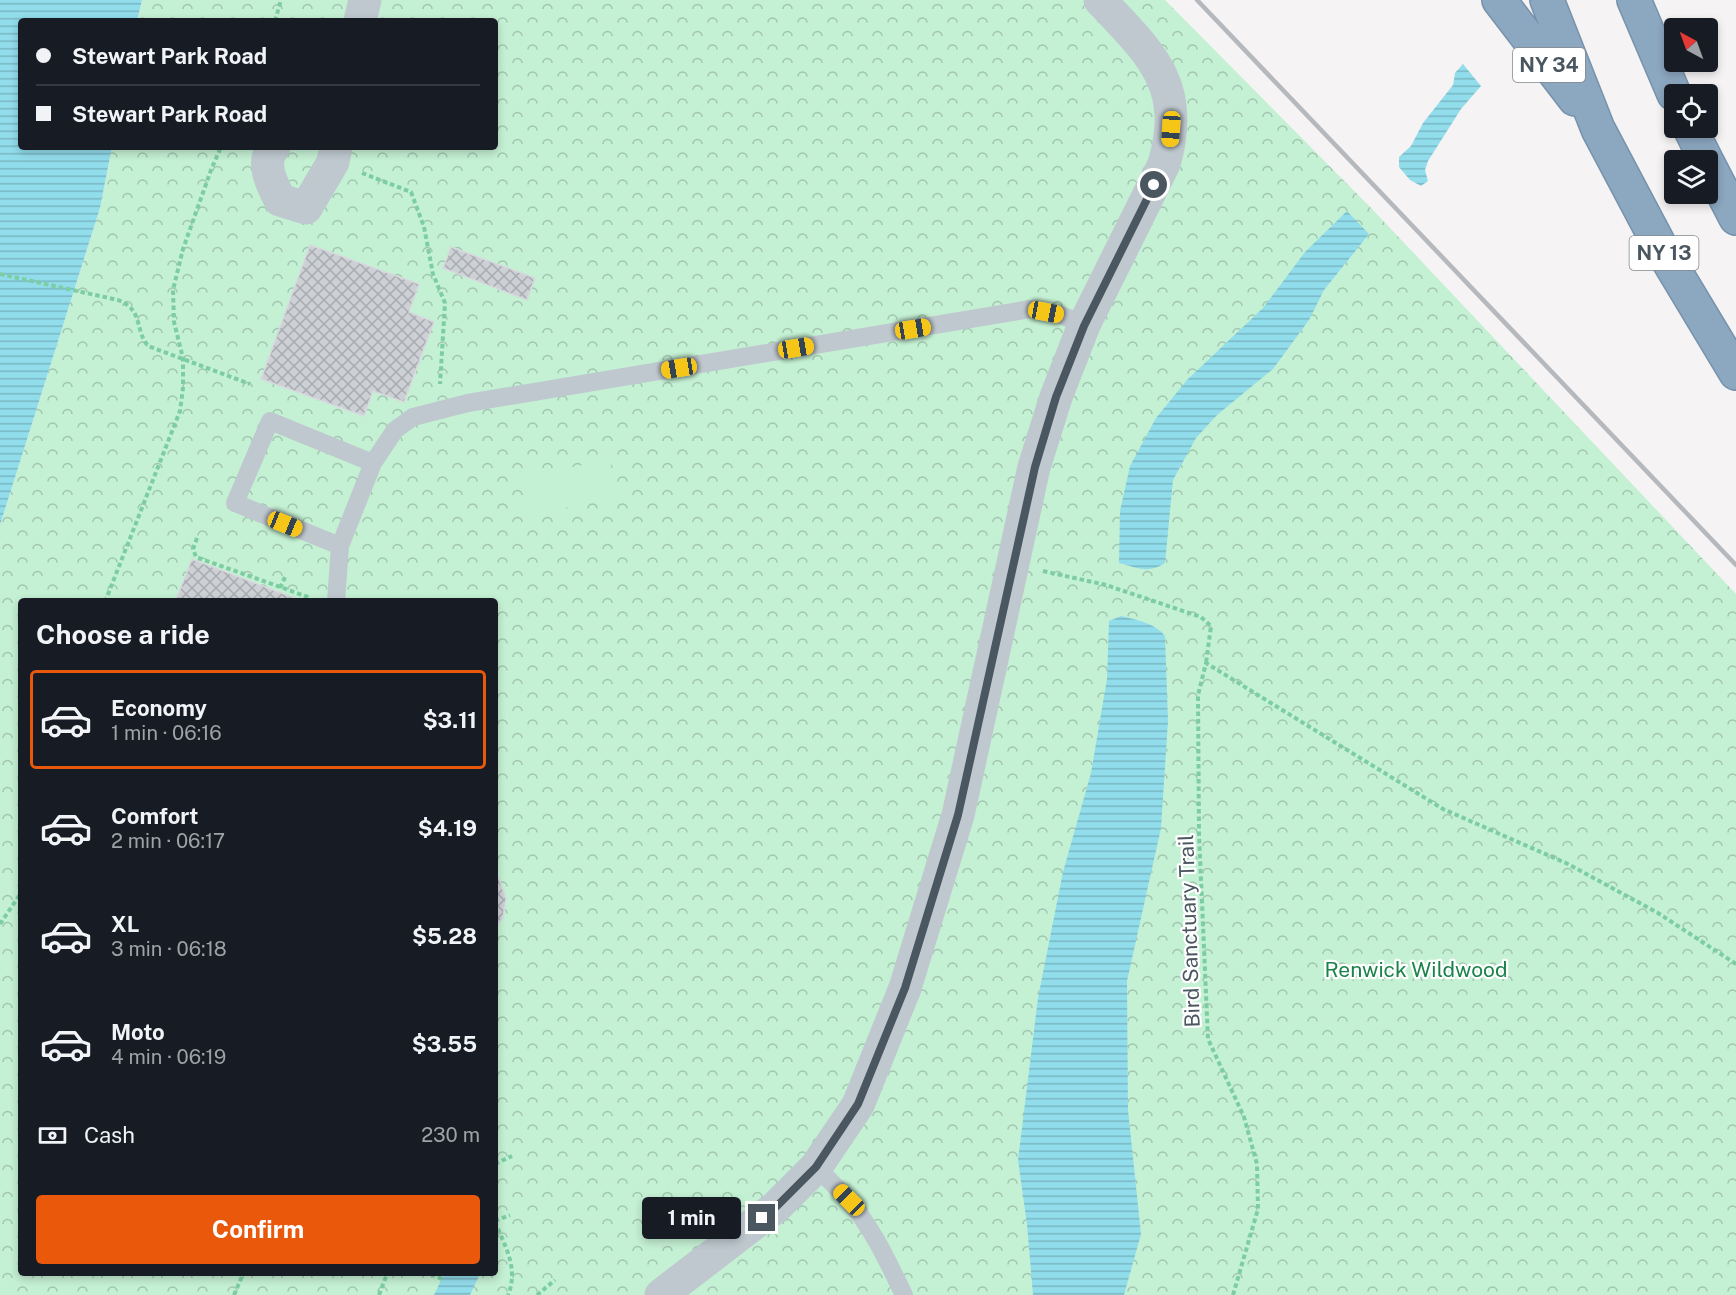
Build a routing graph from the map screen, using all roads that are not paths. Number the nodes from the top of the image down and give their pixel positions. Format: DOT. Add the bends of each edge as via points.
graph roads {
  1 [pos="364,0"];
  2 [pos="1100,0"];
  3 [pos="1499,0"];
  4 [pos="1547,0"];
  5 [pos="1634,0"];
  6 [pos="361,18"];
  7 [pos="1670,84"];
  8 [pos="1598,129"];
  9 [pos="271,150"];
  10 [pos="334,154"];
  11 [pos="1718,183"];
  12 [pos="1736,218"];
  13 [pos="1084,326"];
  14 [pos="1736,374"];
  15 [pos="373,463"];
  16 [pos="340,546"];
  17 [pos="336,598"];
  18 [pos="816,1167"];
  19 [pos="662,1295"];
  20 [pos="904,1295"];
  1 -- 6 [label="street"];
  2 -- 13 [label="street" via="1146,48 1169,96 1172,116 1164,164"];
  3 -- 8 [label="highway, NY 34"];
  4 -- 8 [label="highway, NY 13"];
  5 -- 7 [label="highway"];
  8 -- 14 [label="highway, NY 13" via="1662,250"];
  9 -- 10 [label="street" via="268,175 280,200 306,208"];
  11 -- 12 [label="highway"];
  13 -- 15 [label="lane" via="1061,315 1030,309 440,409 413,417 395,429"];
  13 -- 18 [label="street" via="1056,397 1035,467 958,815 905,988 858,1104"];
  15 -- 16 [label="lane"];
  15 -- 16 [label="lane" via="270,421 235,503"];
  16 -- 17 [label="lane"];
  18 -- 19 [label="street" via="777,1206"];
  18 -- 20 [label="lane" via="849,1200 865,1223"];
}
